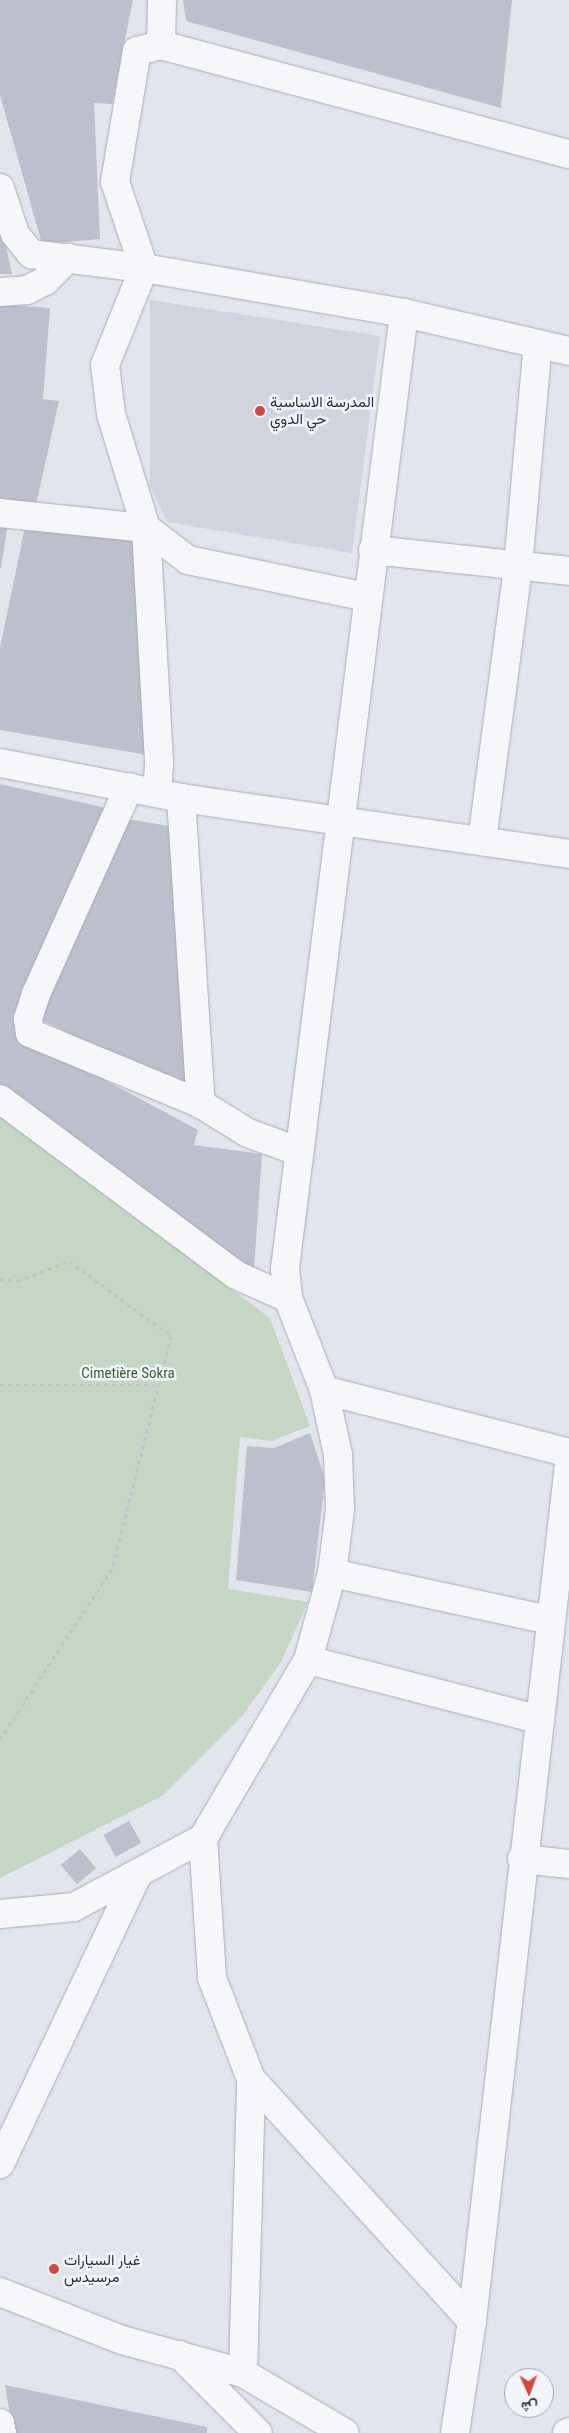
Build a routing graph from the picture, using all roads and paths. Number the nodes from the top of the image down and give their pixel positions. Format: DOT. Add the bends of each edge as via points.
graph roads {
  1 [pos="162,0"];
  2 [pos="161,45"];
  3 [pos="569,154"];
  4 [pos="0,188"];
  5 [pos="68,258"];
  6 [pos="144,268"];
  7 [pos="0,292"];
  8 [pos="404,313"];
  9 [pos="538,344"];
  10 [pos="569,351"];
  11 [pos="0,513"];
  12 [pos="146,528"];
  13 [pos="373,550"];
  14 [pos="518,566"];
  15 [pos="569,571"];
  16 [pos="367,596"];
  17 [pos="0,763"];
  18 [pos="129,787"];
  19 [pos="169,795"];
  20 [pos="338,822"];
  21 [pos="482,841"];
  22 [pos="569,854"];
  23 [pos="0,1099"];
  24 [pos="201,1104"];
  25 [pos="300,1152"];
  26 [pos="0,1279"];
  27 [pos="288,1298"];
  28 [pos="0,1385"];
  29 [pos="159,1386"];
  30 [pos="324,1390"];
  31 [pos="569,1453"];
  32 [pos="569,1464"];
  33 [pos="566,1515"];
  34 [pos="332,1573"];
  35 [pos="557,1614"];
  36 [pos="308,1660"];
  37 [pos="538,1719"];
  38 [pos="0,1739"];
  39 [pos="203,1838"];
  40 [pos="522,1859"];
  41 [pos="569,1864"];
  42 [pos="138,1873"];
  43 [pos="0,1914"];
  44 [pos="251,2079"];
  45 [pos="0,2164"];
  46 [pos="0,2292"];
  47 [pos="472,2321"];
  48 [pos="178,2353"];
  49 [pos="243,2373"];
  50 [pos="0,2423"];
  51 [pos="2,2433"];
  52 [pos="258,2433"];
  53 [pos="345,2433"];
  54 [pos="454,2433"];
  1 -- 2 [label="street"];
  2 -- 3 [label="street"];
  2 -- 6 [label="street" via="137,51 115,182"];
  4 -- 5 [label="street" via="22,247 31,254"];
  5 -- 6 [label="street"];
  5 -- 7 [label="street" via="45,281 27,290"];
  6 -- 8 [label="street"];
  6 -- 12 [label="street" via="105,365 111,414"];
  8 -- 9 [label="street"];
  8 -- 13 [label="street"];
  9 -- 10 [label="street"];
  9 -- 14 [label="street"];
  11 -- 12 [label="street"];
  12 -- 16 [label="street" via="188,560"];
  12 -- 19 [label="street" via="160,762"];
  13 -- 14 [label="street"];
  13 -- 16 [label="street"];
  14 -- 15 [label="street"];
  14 -- 21 [label="street"];
  16 -- 20 [label="street"];
  17 -- 18 [label="street"];
  18 -- 19 [label="street"];
  18 -- 24 [label="street" via="36,994 28,1019 30,1032"];
  19 -- 20 [label="street"];
  19 -- 24 [label="street"];
  20 -- 21 [label="street"];
  20 -- 25 [label="street"];
  21 -- 22 [label="street"];
  23 -- 27 [label="street" via="236,1275"];
  24 -- 25 [label="street" via="248,1133"];
  25 -- 27 [label="street" via="285,1269"];
  26 -- 29 [label="path" via="18,1281 69,1261 171,1336"];
  27 -- 30 [label="street"];
  28 -- 29 [label="path"];
  29 -- 38 [label="path" via="112,1569"];
  30 -- 31 [label="street"];
  30 -- 34 [label="street" via="338,1455 340,1510"];
  32 -- 33 [label="street"];
  33 -- 35 [label="street"];
  34 -- 35 [label="street"];
  34 -- 36 [label="street"];
  35 -- 37 [label="street"];
  36 -- 37 [label="street"];
  36 -- 39 [label="street"];
  37 -- 40 [label="street"];
  39 -- 42 [label="street"];
  39 -- 44 [label="street" via="212,1978"];
  40 -- 41 [label="street"];
  40 -- 47 [label="street"];
  42 -- 43 [label="street" via="74,1907"];
  42 -- 45 [label="street"];
  44 -- 47 [label="street"];
  44 -- 49 [label="street"];
  46 -- 48 [label="street" via="122,2340"];
  47 -- 54 [label="street"];
  48 -- 49 [label="street"];
  48 -- 52 [label="street"];
  49 -- 53 [label="street"];
  50 -- 51 [label="street"];
}
